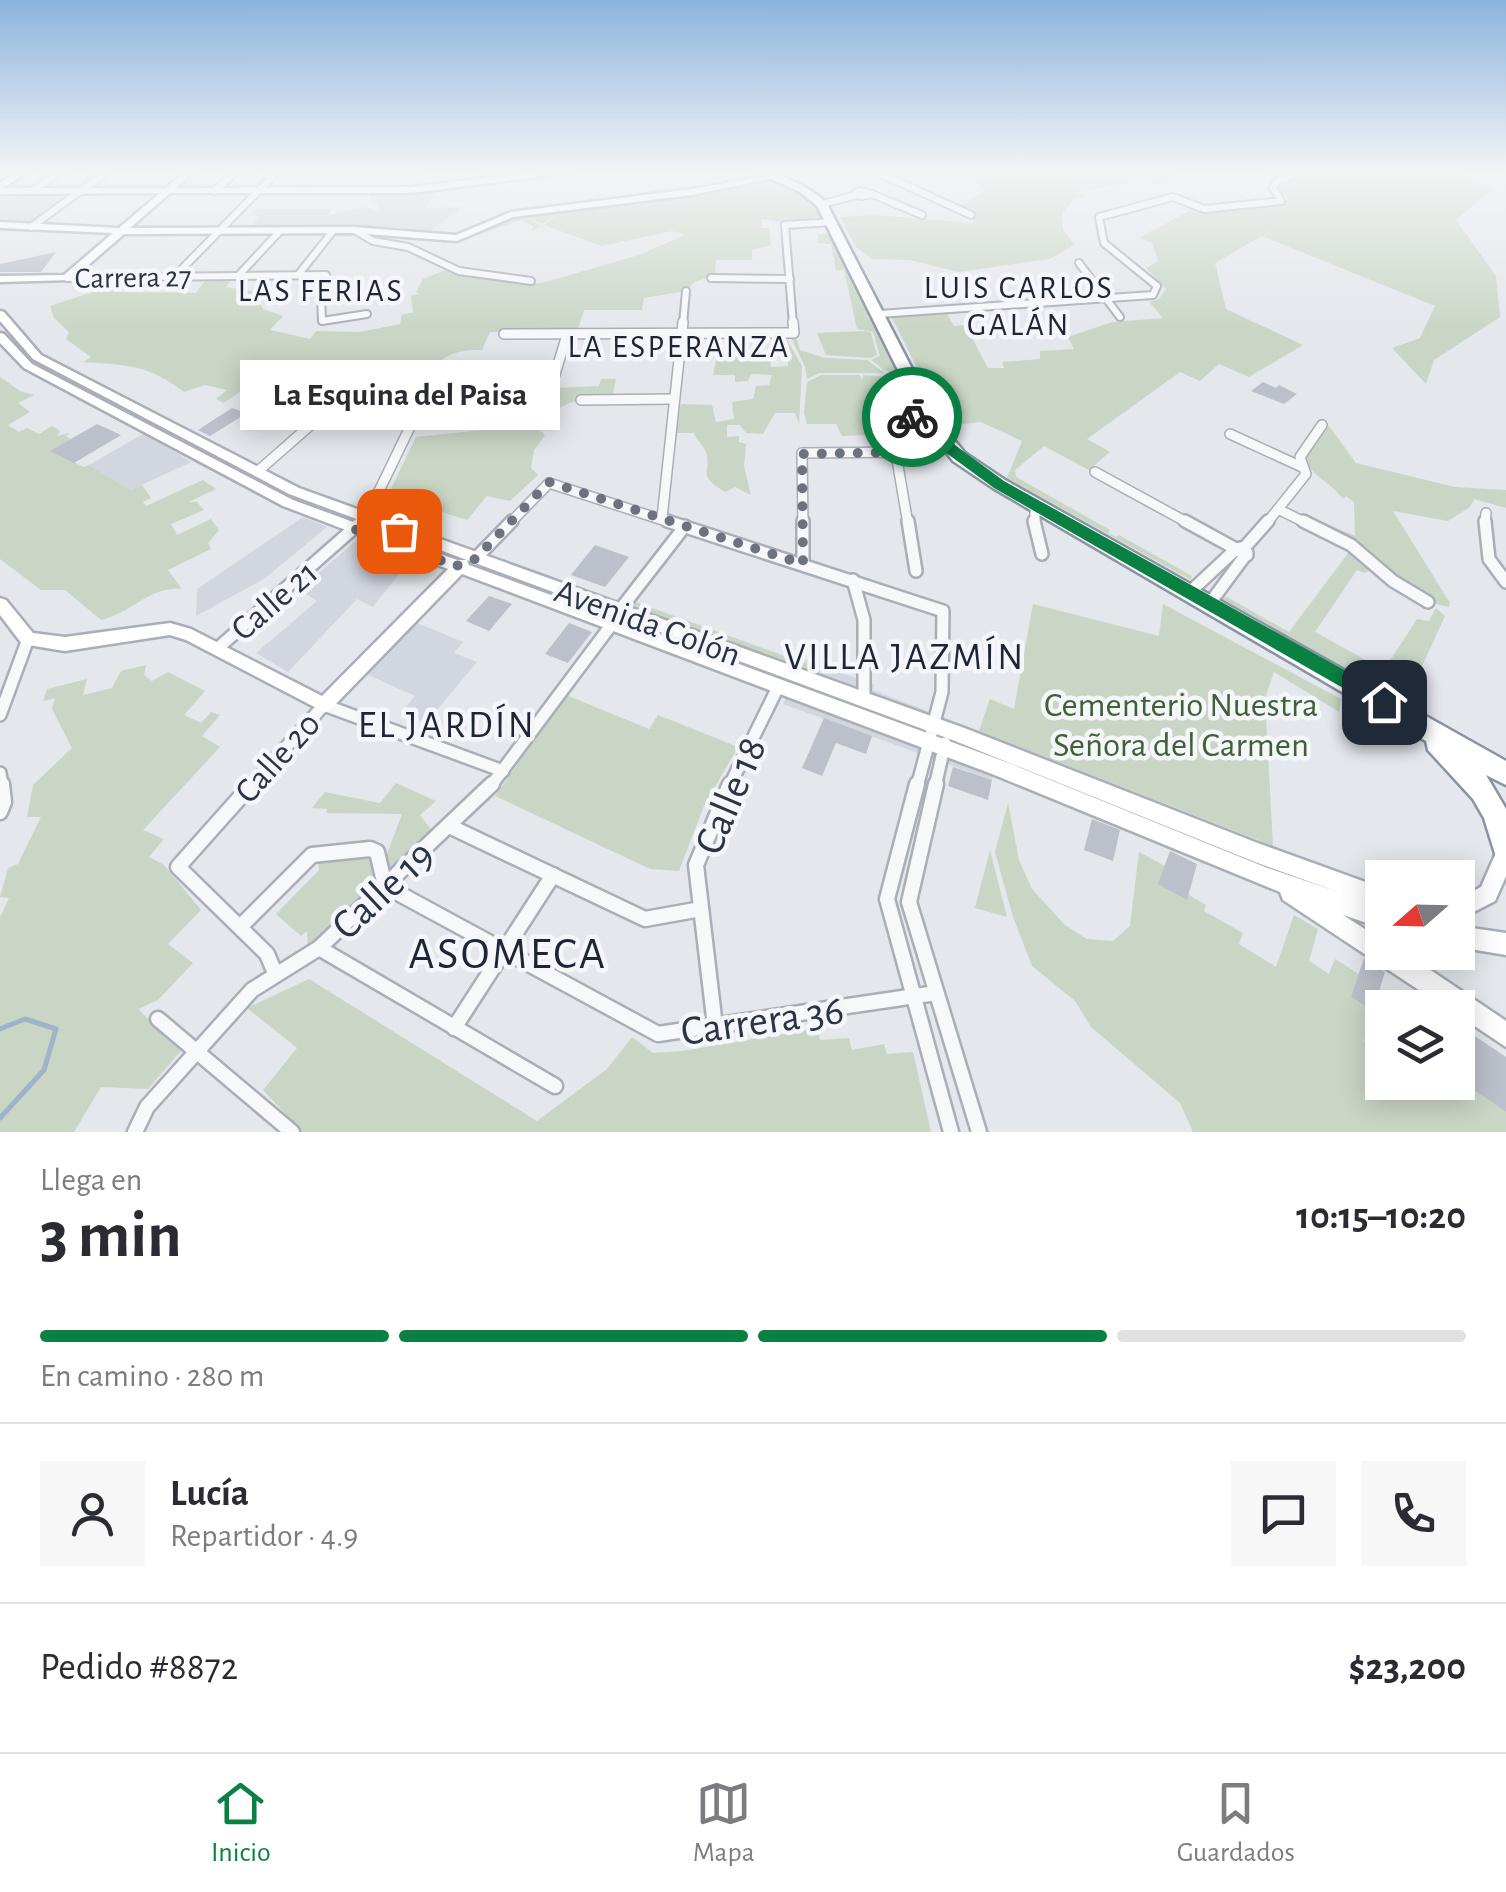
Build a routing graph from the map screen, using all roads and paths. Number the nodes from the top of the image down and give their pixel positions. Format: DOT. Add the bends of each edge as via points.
graph roads {
  1 [pos="35,224"];
  2 [pos="130,224"];
  3 [pos="227,224"];
  4 [pos="494,224"];
  5 [pos="789,224"];
  6 [pos="834,224"];
  7 [pos="1100,224"];
  8 [pos="0,226"];
  9 [pos="30,227"];
  10 [pos="354,230"];
  11 [pos="122,231"];
  12 [pos="332,231"];
  13 [pos="219,232"];
  14 [pos="279,232"];
  15 [pos="1079,263"];
  16 [pos="298,275"];
  17 [pos="174,276"];
  18 [pos="238,276"];
  19 [pos="67,278"];
  20 [pos="711,278"];
  21 [pos="0,279"];
  22 [pos="790,279"];
  23 [pos="531,281"];
  24 [pos="686,291"];
  25 [pos="1107,299"];
  26 [pos="0,314"];
  27 [pos="367,314"];
  28 [pos="879,314"];
  29 [pos="1120,317"];
  30 [pos="504,334"];
  31 [pos="681,334"];
  32 [pos="567,335"];
  33 [pos="0,336"];
  34 [pos="673,399"];
  35 [pos="424,400"];
  36 [pos="581,400"];
  37 [pos="926,411"];
  38 [pos="1322,425"];
  39 [pos="163,430"];
  40 [pos="1230,434"];
  41 [pos="196,449"];
  42 [pos="896,454"];
  43 [pos="1302,467"];
  44 [pos="257,472"];
  45 [pos="1095,472"];
  46 [pos="1034,504"];
  47 [pos="1278,510"];
  48 [pos="1486,513"];
  49 [pos="662,518"];
  50 [pos="360,524"];
  51 [pos="685,526"];
  52 [pos="1243,551"];
  53 [pos="1042,554"];
  54 [pos="475,559"];
  55 [pos="803,564"];
  56 [pos="456,566"];
  57 [pos="916,571"];
  58 [pos="853,580"];
  59 [pos="1506,582"];
  60 [pos="1200,598"];
  61 [pos="1428,602"];
  62 [pos="0,604"];
  63 [pos="615,617"];
  64 [pos="28,639"];
  65 [pos="218,648"];
  66 [pos="778,687"];
  67 [pos="864,700"];
  68 [pos="1384,702"];
  69 [pos="324,704"];
  70 [pos="0,715"];
  71 [pos="938,736"];
  72 [pos="1504,769"];
  73 [pos="503,771"];
  74 [pos="0,773"];
  75 [pos="0,812"];
  76 [pos="1503,817"];
  77 [pos="449,826"];
  78 [pos="1506,852"];
  79 [pos="553,875"];
  80 [pos="1266,877"];
  81 [pos="385,886"];
  82 [pos="1365,892"];
  83 [pos="1475,901"];
  84 [pos="701,910"];
  85 [pos="1365,912"];
  86 [pos="241,926"];
  87 [pos="1475,939"];
  88 [pos="1365,940"];
  89 [pos="1506,944"];
  90 [pos="319,948"];
  91 [pos="502,950"];
  92 [pos="1410,970"];
  93 [pos="275,972"];
  94 [pos="936,992"];
  95 [pos="912,997"];
  96 [pos="158,1019"];
  97 [pos="715,1026"];
  98 [pos="454,1028"];
  99 [pos="1506,1035"];
  100 [pos="195,1051"];
  101 [pos="555,1086"];
  102 [pos="135,1132"];
  103 [pos="292,1132"];
  104 [pos="951,1132"];
  105 [pos="979,1132"];
  1 -- 9 [label="street"];
  2 -- 11 [label="street"];
  3 -- 13 [label="street"];
  4 -- 10 [label="street" via="457,238"];
  5 -- 22 [label="street"];
  6 -- 28 [label="highway"];
  7 -- 25 [label="street" via="1108,249 1148,276 1158,291"];
  8 -- 9 [label="street"];
  9 -- 11 [label="street"];
  10 -- 12 [label="street"];
  10 -- 23 [label="street" via="459,270"];
  11 -- 13 [label="street"];
  11 -- 19 [label="street"];
  12 -- 14 [label="street"];
  12 -- 16 [label="street"];
  13 -- 14 [label="street"];
  13 -- 17 [label="street"];
  14 -- 18 [label="street"];
  15 -- 25 [label="street"];
  16 -- 18 [label="street, Carrera 27"];
  16 -- 27 [label="street, Carrera 27" via="326,275 322,321"];
  17 -- 18 [label="street, Carrera 27"];
  17 -- 19 [label="street, Carrera 27"];
  19 -- 21 [label="street, Carrera 27"];
  20 -- 22 [label="street"];
  22 -- 31 [label="street" via="794,334"];
  24 -- 31 [label="street"];
  25 -- 28 [label="street"];
  25 -- 29 [label="street"];
  26 -- 39 [label="street, Avenida Colón" via="37,357"];
  28 -- 37 [label="highway"];
  30 -- 32 [label="street"];
  31 -- 32 [label="street"];
  31 -- 34 [label="street"];
  32 -- 35 [label="street" via="548,397"];
  33 -- 39 [label="street, Avenida Colón" via="28,366"];
  34 -- 36 [label="street"];
  34 -- 49 [label="street"];
  35 -- 44 [label="street" via="338,401"];
  35 -- 50 [label="street, Calle 21"];
  37 -- 42 [label="street" via="912,416 915,448"];
  37 -- 46 [label="highway" via="959,457"];
  38 -- 43 [label="street" via="1300,457"];
  39 -- 41 [label="street, Avenida Colón"];
  40 -- 43 [label="street"];
  41 -- 44 [label="street, Avenida Colón"];
  41 -- 50 [label="street, Avenida Colón" via="272,496"];
  42 -- 55 [label="street" via="802,454"];
  42 -- 57 [label="street"];
  43 -- 47 [label="street" via="1302,484"];
  44 -- 50 [label="street, Avenida Colón"];
  45 -- 52 [label="street"];
  46 -- 53 [label="street"];
  46 -- 60 [label="highway"];
  47 -- 52 [label="street"];
  47 -- 61 [label="street" via="1351,545"];
  48 -- 59 [label="street" via="1482,546"];
  49 -- 51 [label="street"];
  49 -- 54 [label="street, Calle 20" via="549,482"];
  50 -- 54 [label="street, Avenida Colón"];
  50 -- 56 [label="street, Avenida Colón"];
  50 -- 65 [label="street, Calle 21"];
  51 -- 55 [label="street"];
  51 -- 63 [label="street, Calle 19"];
  52 -- 60 [label="street"];
  52 -- 60 [label="street" via="1218,588"];
  54 -- 56 [label="street, Calle 20"];
  54 -- 63 [label="street, Avenida Colón"];
  55 -- 58 [label="street"];
  56 -- 63 [label="street, Avenida Colón"];
  56 -- 69 [label="street, Calle 20"];
  58 -- 67 [label="street" via="864,620"];
  58 -- 71 [label="street" via="943,611"];
  60 -- 68 [label="highway"];
  62 -- 64 [label="street"];
  63 -- 66 [label="street, Avenida Colón"];
  63 -- 67 [label="street, Avenida Colón"];
  63 -- 73 [label="street, Calle 19"];
  64 -- 65 [label="street" via="65,644 170,630"];
  64 -- 70 [label="street"];
  65 -- 69 [label="street"];
  66 -- 71 [label="street, Avenida Colón"];
  66 -- 84 [label="street, Calle 18" via="707,832 696,865"];
  67 -- 71 [label="street, Avenida Colón"];
  68 -- 72 [label="highway"];
  68 -- 76 [label="highway" via="1468,772"];
  69 -- 73 [label="street"];
  69 -- 86 [label="street, Calle 20" via="178,867"];
  71 -- 80 [label="street, Avenida Colón"];
  71 -- 82 [label="street, Avenida Colón"];
  71 -- 94 [label="street" via="909,902"];
  71 -- 95 [label="street" via="887,898"];
  73 -- 77 [label="street, Calle 19"];
  74 -- 75 [label="street"];
  76 -- 78 [label="highway"];
  77 -- 79 [label="street"];
  77 -- 81 [label="street, Calle 19"];
  78 -- 83 [label="street" via="1488,894"];
  79 -- 84 [label="street" via="646,918"];
  79 -- 91 [label="street"];
  80 -- 85 [label="street, Avenida Colón"];
  80 -- 88 [label="street"];
  81 -- 86 [label="street" via="377,852 370,849 312,855"];
  81 -- 90 [label="street, Calle 19"];
  81 -- 91 [label="street, Carrera 36"];
  84 -- 97 [label="street, Calle 18"];
  86 -- 93 [label="street" via="268,954"];
  87 -- 89 [label="street"];
  90 -- 93 [label="street, Calle 19"];
  90 -- 98 [label="street"];
  91 -- 97 [label="street, Carrera 36" via="658,1034"];
  91 -- 98 [label="street"];
  92 -- 99 [label="street"];
  93 -- 100 [label="street, Calle 19"];
  94 -- 95 [label="street, Carrera 36"];
  94 -- 105 [label="street"];
  95 -- 97 [label="street, Carrera 36"];
  95 -- 104 [label="street"];
  96 -- 100 [label="street"];
  98 -- 101 [label="street"];
  100 -- 102 [label="street, Calle 19" via="147,1107"];
  100 -- 103 [label="street"];
}
